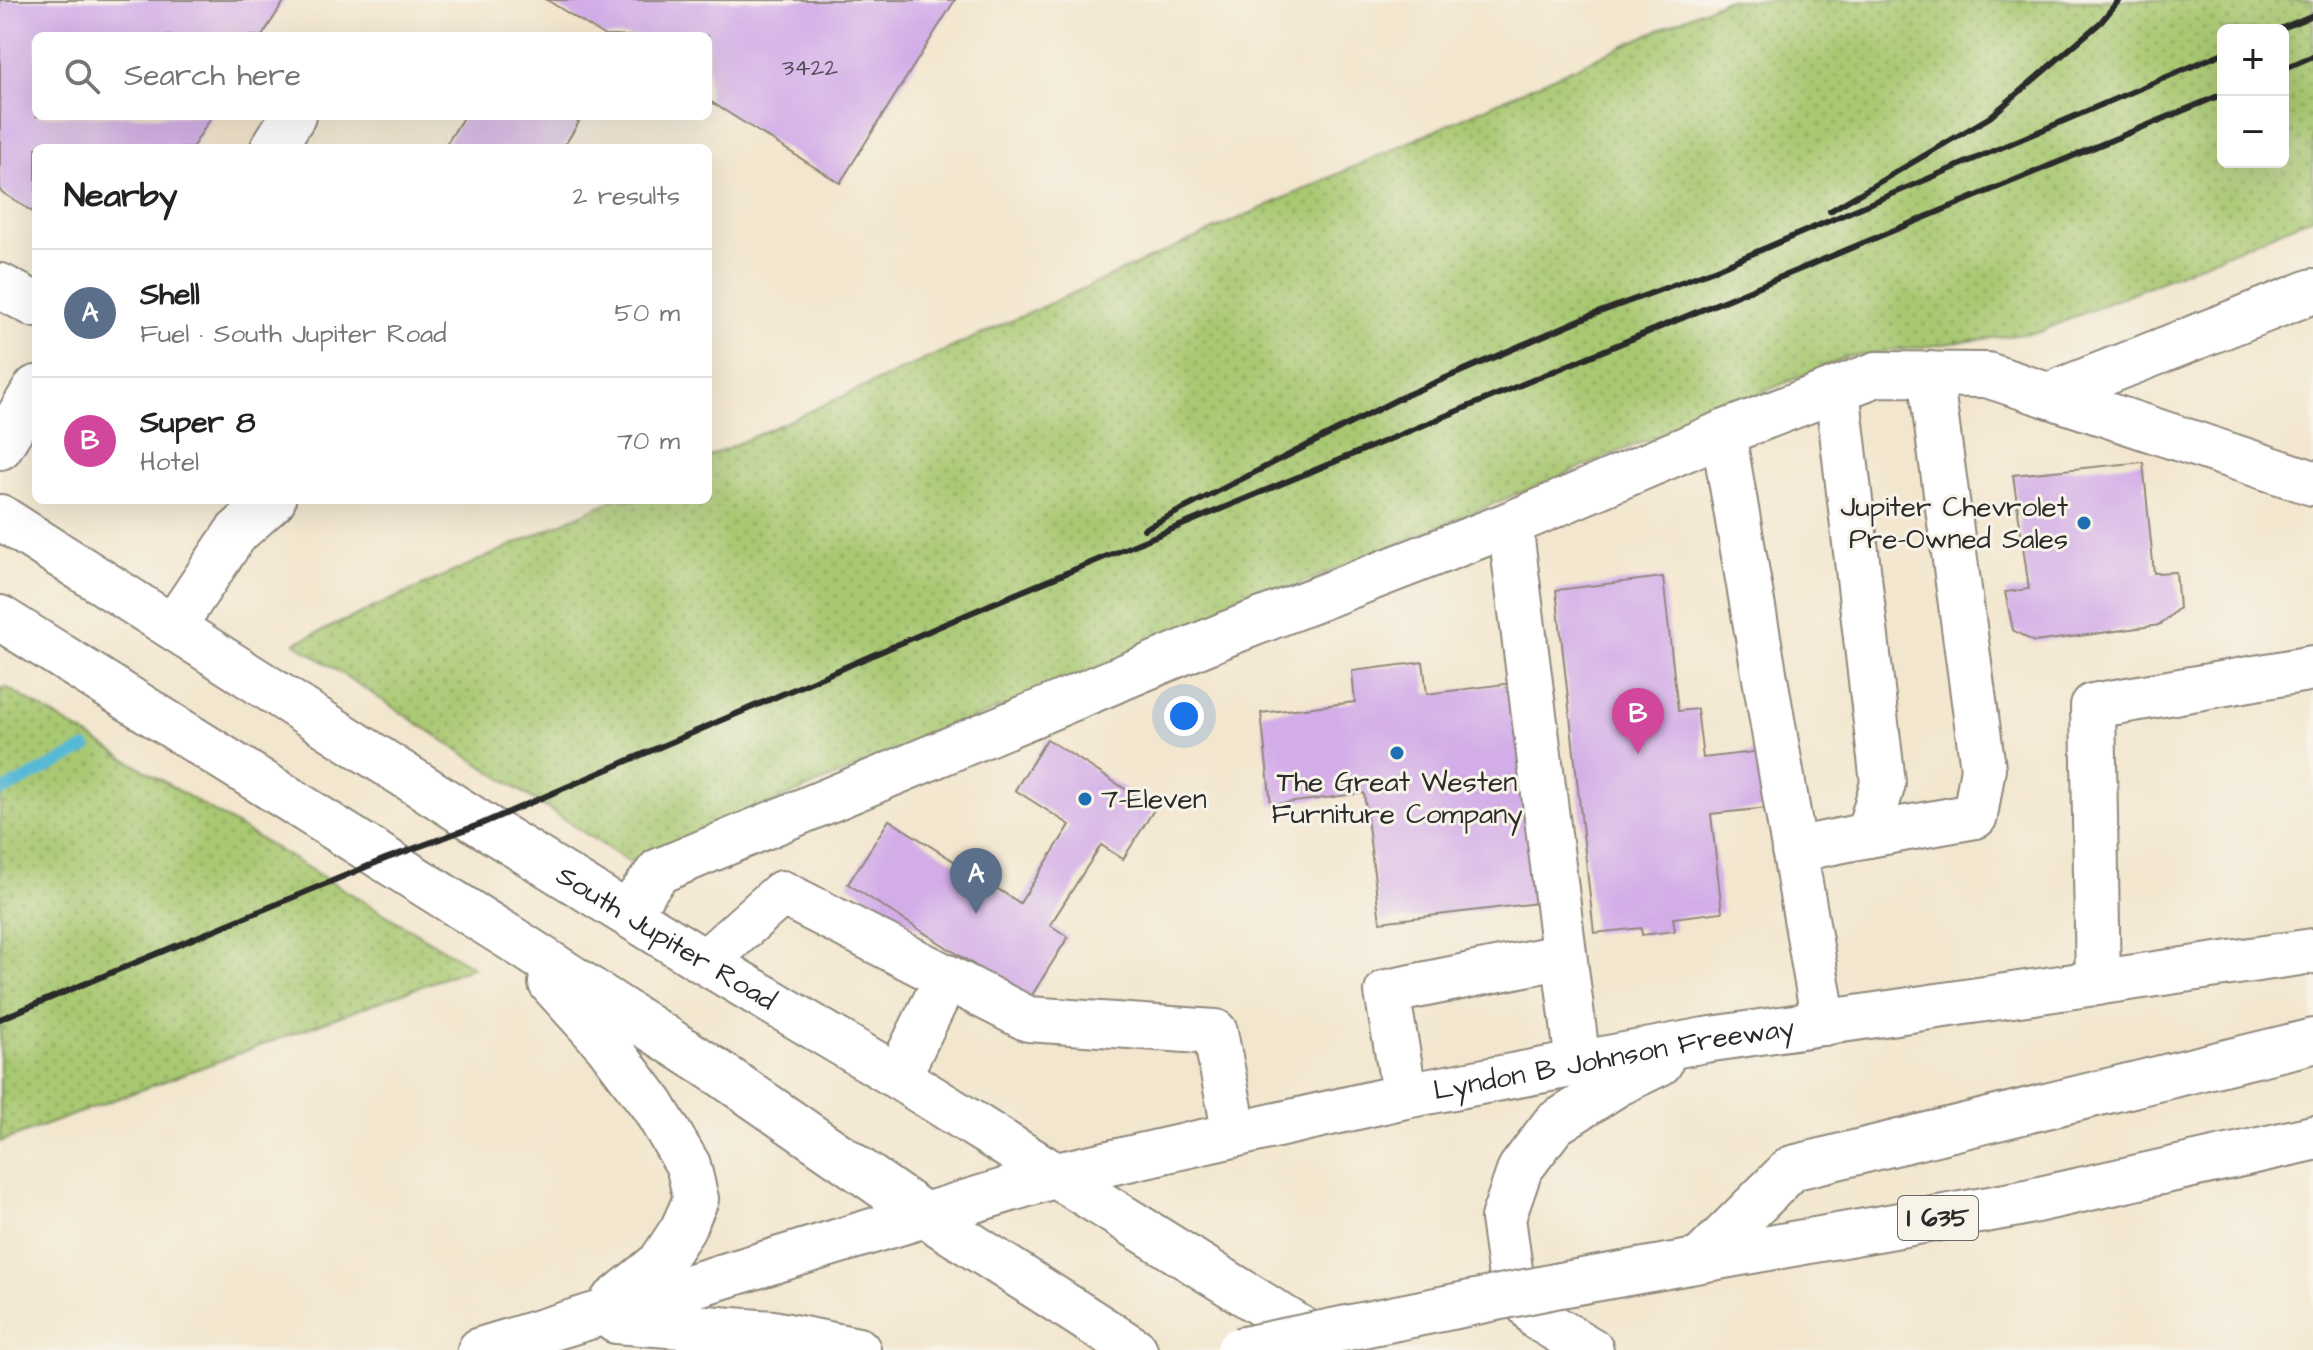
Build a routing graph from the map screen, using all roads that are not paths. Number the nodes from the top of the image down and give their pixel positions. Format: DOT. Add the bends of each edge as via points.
graph roads {
  1 [pos="290,120"];
  2 [pos="276,144"];
  3 [pos="0,286"];
  4 [pos="2313,291"];
  5 [pos="32,303"];
  6 [pos="1930,374"];
  7 [pos="1837,389"];
  8 [pos="32,395"];
  9 [pos="2049,395"];
  10 [pos="1723,433"];
  11 [pos="0,447"];
  12 [pos="2313,483"];
  13 [pos="269,504"];
  14 [pos="0,517"];
  15 [pos="1510,524"];
  16 [pos="0,618"];
  17 [pos="173,627"];
  18 [pos="2313,668"];
  19 [pos="1868,835"];
  20 [pos="1794,850"];
  21 [pos="627,913"];
  22 [pos="512,939"];
  23 [pos="2313,951"];
  24 [pos="1564,956"];
  25 [pos="705,962"];
  26 [pos="947,977"];
  27 [pos="2098,983"];
  28 [pos="1824,1023"];
  29 [pos="1705,1040"];
  30 [pos="2313,1041"];
  31 [pos="1578,1064"];
  32 [pos="898,1077"];
  33 [pos="1405,1096"];
  34 [pos="1235,1134"];
  35 [pos="2313,1138"];
  36 [pos="1057,1175"];
  37 [pos="923,1214"];
  38 [pos="1702,1258"];
  39 [pos="590,1319"];
  40 [pos="480,1350"];
  41 [pos="858,1350"];
  42 [pos="1135,1350"];
  43 [pos="1239,1350"];
  44 [pos="1336,1350"];
  45 [pos="1591,1350"];
  1 -- 2 [label="main road"];
  3 -- 5 [label="main road"];
  4 -- 9 [label="main road"];
  6 -- 7 [label="main road" via="1877,374"];
  6 -- 9 [label="main road" via="1987,375"];
  6 -- 19 [label="main road" via="1983,768 1975,816"];
  7 -- 10 [label="main road"];
  7 -- 19 [label="main road" via="1883,783"];
  8 -- 11 [label="main road"];
  9 -- 12 [label="main road"];
  10 -- 15 [label="main road"];
  10 -- 20 [label="main road"];
  13 -- 17 [label="main road" via="236,533"];
  14 -- 17 [label="main road, South Jupiter Road"];
  15 -- 21 [label="main road" via="1229,633 659,871"];
  15 -- 24 [label="main road"];
  16 -- 22 [label="main road"];
  17 -- 21 [label="main road, South Jupiter Road"];
  18 -- 27 [label="main road" via="2093,706"];
  19 -- 20 [label="main road"];
  20 -- 28 [label="main road"];
  21 -- 25 [label="main road, South Jupiter Road"];
  22 -- 37 [label="main road" via="721,1074"];
  22 -- 39 [label="main road" via="608,1046 653,1106 688,1165 696,1199 660,1263"];
  23 -- 27 [label="main road, Lyndon B Johnson Freeway"];
  24 -- 31 [label="main road"];
  24 -- 33 [label="main road" via="1387,992"];
  25 -- 26 [label="main road" via="782,893"];
  25 -- 32 [label="main road, South Jupiter Road"];
  26 -- 32 [label="main road"];
  26 -- 34 [label="main road" via="1028,1019 1215,1032"];
  27 -- 28 [label="main road, Lyndon B Johnson Freeway"];
  28 -- 29 [label="main road, Lyndon B Johnson Freeway"];
  29 -- 31 [label="main road, Lyndon B Johnson Freeway"];
  29 -- 45 [label="main road" via="1617,1084 1554,1124 1520,1169 1503,1218 1512,1284 1539,1319"];
  30 -- 38 [label="main road" via="1792,1168"];
  31 -- 33 [label="main road, Lyndon B Johnson Freeway"];
  32 -- 36 [label="main road, South Jupiter Road"];
  33 -- 34 [label="main road, Lyndon B Johnson Freeway"];
  34 -- 36 [label="main road, Lyndon B Johnson Freeway"];
  35 -- 38 [label="main road, I 635" via="2018,1204"];
  36 -- 37 [label="main road, Lyndon B Johnson Freeway"];
  36 -- 44 [label="main road, South Jupiter Road"];
  37 -- 39 [label="main road, Lyndon B Johnson Freeway"];
  37 -- 42 [label="main road"];
  38 -- 43 [label="main road, I 635, bridge"];
  39 -- 40 [label="main road, Lyndon B Johnson Freeway"];
  39 -- 41 [label="main road" via="773,1333"];
}
